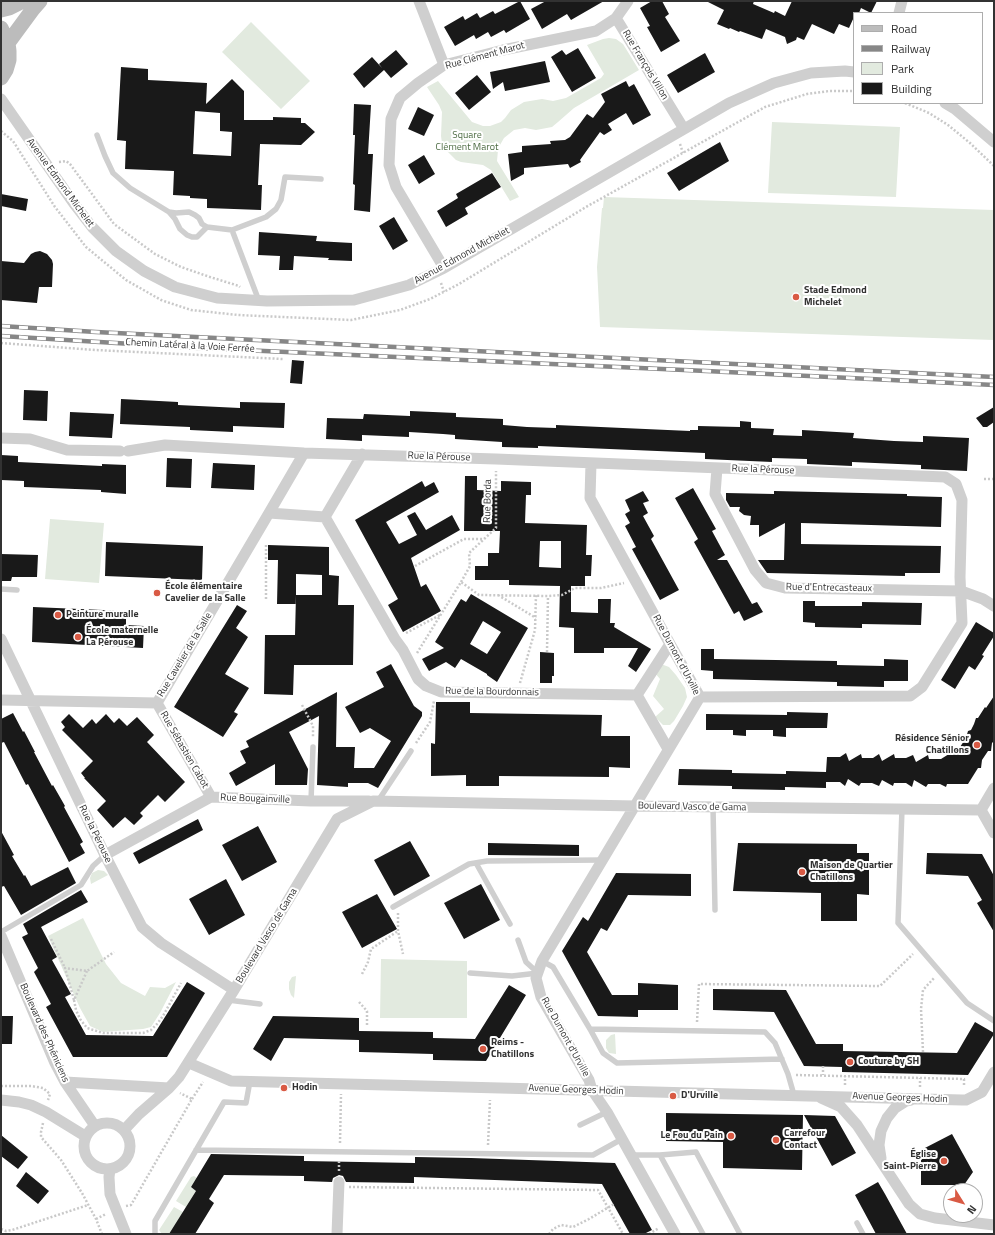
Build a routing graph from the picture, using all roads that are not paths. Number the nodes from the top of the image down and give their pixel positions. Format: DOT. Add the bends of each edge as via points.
graph roads {
  1 [pos="23,1"];
  2 [pos="40,1"];
  3 [pos="419,1"];
  4 [pos="628,1"];
  5 [pos="902,1"];
  6 [pos="1,10"];
  7 [pos="899,12"];
  8 [pos="616,18"];
  9 [pos="1,28"];
  10 [pos="8,43"];
  11 [pos="444,65"];
  12 [pos="853,72"];
  13 [pos="1,78"];
  14 [pos="1,99"];
  15 [pos="947,104"];
  16 [pos="684,129"];
  17 [pos="97,135"];
  18 [pos="994,142"];
  19 [pos="321,179"];
  20 [pos="169,212"];
  21 [pos="207,227"];
  22 [pos="232,230"];
  23 [pos="444,268"];
  24 [pos="259,301"];
  25 [pos="1,438"];
  26 [pos="304,453"];
  27 [pos="362,454"];
  28 [pos="591,463"];
  29 [pos="717,468"];
  30 [pos="269,513"];
  31 [pos="325,517"];
  32 [pos="1,589"];
  33 [pos="17,590"];
  34 [pos="961,591"];
  35 [pos="994,606"];
  36 [pos="1,639"];
  37 [pos="670,644"];
  38 [pos="637,695"];
  39 [pos="700,697"];
  40 [pos="1,700"];
  41 [pos="32,701"];
  42 [pos="157,703"];
  43 [pos="313,747"];
  44 [pos="668,749"];
  45 [pos="411,751"];
  46 [pos="994,788"];
  47 [pos="210,797"];
  48 [pos="311,801"];
  49 [pos="375,801"];
  50 [pos="636,806"];
  51 [pos="713,807"];
  52 [pos="902,809"];
  53 [pos="981,810"];
  54 [pos="994,833"];
  55 [pos="105,855"];
  56 [pos="603,860"];
  57 [pos="476,863"];
  58 [pos="395,906"];
  59 [pos="715,910"];
  60 [pos="510,924"];
  61 [pos="1,932"];
  62 [pos="1,936"];
  63 [pos="518,940"];
  64 [pos="542,960"];
  65 [pos="470,973"];
  66 [pos="538,973"];
  67 [pos="231,995"];
  68 [pos="260,1004"];
  69 [pos="994,1021"];
  70 [pos="590,1029"];
  71 [pos="782,1059"];
  72 [pos="189,1063"];
  73 [pos="994,1072"];
  74 [pos="250,1081"];
  75 [pos="65,1082"];
  76 [pos="170,1088"];
  77 [pos="592,1090"];
  78 [pos="794,1095"];
  79 [pos="816,1096"];
  80 [pos="920,1098"];
  81 [pos="1,1100"];
  82 [pos="607,1112"];
  83 [pos="580,1125"];
  84 [pos="94,1126"];
  85 [pos="124,1130"];
  86 [pos="85,1136"];
  87 [pos="622,1139"];
  88 [pos="196,1150"];
  89 [pos="631,1155"];
  90 [pos="660,1155"];
  91 [pos="882,1165"];
  92 [pos="110,1169"];
  93 [pos="339,1184"];
  94 [pos="857,1223"];
  95 [pos="994,1225"];
  96 [pos="126,1234"];
  97 [pos="155,1234"];
  98 [pos="337,1234"];
  99 [pos="675,1234"];
  100 [pos="703,1234"];
  101 [pos="740,1234"];
  102 [pos="863,1234"];
  1 -- 6 [label="main road"];
  2 -- 10 [label="main road"];
  3 -- 11 [label="street"];
  4 -- 8 [label="street"];
  5 -- 7 [label="street"];
  8 -- 11 [label="street, Rue Clément Marot" via="596,31"];
  8 -- 16 [label="street, Rue François Villon"];
  9 -- 10 [label="main road"];
  10 -- 13 [label="main road" via="9,60"];
  11 -- 23 [label="street, Rue Clément Marot" via="400,98 391,119 389,165 396,187"];
  12 -- 16 [label="street, Avenue Edmond Michelet" via="811,73 774,83 729,103"];
  14 -- 24 [label="street, Avenue Edmond Michelet" via="75,205 116,251 134,265 175,287 217,298"];
  15 -- 18 [label="street"];
  16 -- 23 [label="street, Avenue Edmond Michelet"];
  17 -- 20 [label="lane" via="113,173 130,188"];
  19 -- 22 [label="lane" via="285,177 281,200 276,209 266,217"];
  20 -- 21 [label="lane" via="189,212"];
  20 -- 21 [label="lane" via="180,229 192,237"];
  21 -- 22 [label="lane"];
  22 -- 24 [label="lane"];
  23 -- 24 [label="street, Avenue Edmond Michelet" via="409,286 354,300"];
  25 -- 26 [label="street, Rue la Pérouse" via="30,439 67,450 124,451 165,445"];
  26 -- 27 [label="street, Rue la Pérouse"];
  26 -- 30 [label="street, Rue Cavelier de la Salle"];
  27 -- 28 [label="street, Rue la Pérouse"];
  27 -- 31 [label="street"];
  28 -- 29 [label="street, Rue la Pérouse"];
  28 -- 37 [label="street, Rue Dumont d'Urville" via="590,498"];
  29 -- 34 [label="street, Rue d'Entrecasteaux" via="715,494 755,570 766,583 785,588"];
  29 -- 34 [label="street, Rue la Pérouse" via="946,478 956,484 962,500"];
  30 -- 31 [label="street"];
  30 -- 42 [label="street, Rue Cavelier de la Salle"];
  31 -- 38 [label="street, Rue de la Bourdonnais" via="418,679 426,686 441,692"];
  32 -- 33 [label="lane"];
  34 -- 35 [label="street, Rue d'Entrecasteaux"];
  34 -- 39 [label="street, Rue la Pérouse" via="962,623 922,687 910,696"];
  36 -- 41 [label="street, Rue la Pérouse"];
  37 -- 38 [label="street"];
  37 -- 39 [label="street, Rue Dumont d'Urville"];
  38 -- 44 [label="street"];
  39 -- 44 [label="street, Rue Dumont d'Urville"];
  40 -- 41 [label="street, Rue Cavelier de la Salle"];
  41 -- 42 [label="street, Rue Cavelier de la Salle"];
  41 -- 55 [label="street, Rue la Pérouse"];
  42 -- 47 [label="street, Rue Sébastien Cabot"];
  43 -- 48 [label="lane"];
  44 -- 50 [label="street, Rue Dumont d'Urville"];
  45 -- 49 [label="lane"];
  46 -- 53 [label="street"];
  47 -- 48 [label="street, Rue Bougainville"];
  47 -- 55 [label="street, Rue Bougainville"];
  48 -- 49 [label="street, Rue Bougainville"];
  49 -- 50 [label="street, Boulevard Vasco de Gama"];
  49 -- 67 [label="street, Boulevard Vasco de Gama" via="337,819"];
  50 -- 51 [label="street, Boulevard Vasco de Gama"];
  50 -- 56 [label="street, Rue Dumont d'Urville"];
  51 -- 52 [label="street, Boulevard Vasco de Gama"];
  51 -- 59 [label="lane"];
  52 -- 53 [label="street, Boulevard Vasco de Gama"];
  52 -- 69 [label="lane" via="898,923 967,1003"];
  53 -- 54 [label="street"];
  55 -- 61 [label="lane" via="93,866 81,885"];
  55 -- 67 [label="street, Rue la Pérouse" via="142,927"];
  56 -- 57 [label="lane"];
  56 -- 64 [label="street, Rue Dumont d'Urville"];
  57 -- 58 [label="lane" via="469,864"];
  57 -- 60 [label="lane"];
  62 -- 75 [label="street, Boulevard des Phéniciens"];
  63 -- 66 [label="lane" via="526,962"];
  64 -- 66 [label="street, Rue Dumont d'Urville"];
  64 -- 70 [label="lane" via="553,967"];
  65 -- 66 [label="lane" via="512,976"];
  66 -- 77 [label="street, Rue Dumont d'Urville" via="536,978 541,997 589,1080"];
  67 -- 68 [label="lane"];
  67 -- 72 [label="street, Boulevard Vasco de Gama"];
  70 -- 71 [label="lane" via="765,1032 775,1043"];
  70 -- 71 [label="lane" via="604,1053 617,1063"];
  71 -- 78 [label="lane"];
  72 -- 74 [label="street, Avenue Georges Hodin" via="231,1081"];
  72 -- 76 [label="street, Boulevard Vasco de Gama"];
  73 -- 80 [label="street, Avenue Georges Hodin" via="982,1092 966,1100"];
  74 -- 77 [label="street, Avenue Georges Hodin"];
  74 -- 88 [label="lane" via="246,1103 224,1102"];
  75 -- 76 [label="street"];
  75 -- 84 [label="street, Boulevard des Phéniciens"];
  76 -- 85 [label="street, Boulevard Vasco de Gama"];
  77 -- 78 [label="street, Avenue Georges Hodin"];
  77 -- 82 [label="street, Rue Dumont d'Urville"];
  78 -- 79 [label="street, Avenue Georges Hodin"];
  79 -- 80 [label="street, Avenue Georges Hodin"];
  79 -- 91 [label="street" via="841,1107 857,1124"];
  80 -- 91 [label="street" via="906,1101 895,1108 887,1118 881,1131 879,1145"];
  81 -- 86 [label="street" via="31,1105"];
  82 -- 83 [label="lane"];
  82 -- 87 [label="street, Rue Dumont d'Urville"];
  84 -- 85 [label="street" via="110,1122"];
  84 -- 86 [label="street"];
  85 -- 92 [label="street" via="129,1137 129,1154 125,1161"];
  86 -- 92 [label="street" via="84,1153 88,1160 94,1166"];
  87 -- 88 [label="lane" via="593,1154"];
  87 -- 89 [label="street, Rue Dumont d'Urville"];
  88 -- 97 [label="lane" via="154,1221"];
  89 -- 90 [label="lane"];
  89 -- 99 [label="street, Rue Dumont d'Urville"];
  90 -- 100 [label="lane"];
  90 -- 101 [label="lane" via="696,1152"];
  91 -- 95 [label="street" via="909,1204 920,1214"];
  92 -- 96 [label="street" via="110,1194"];
  93 -- 98 [label="street"];
  94 -- 102 [label="lane"];
}
